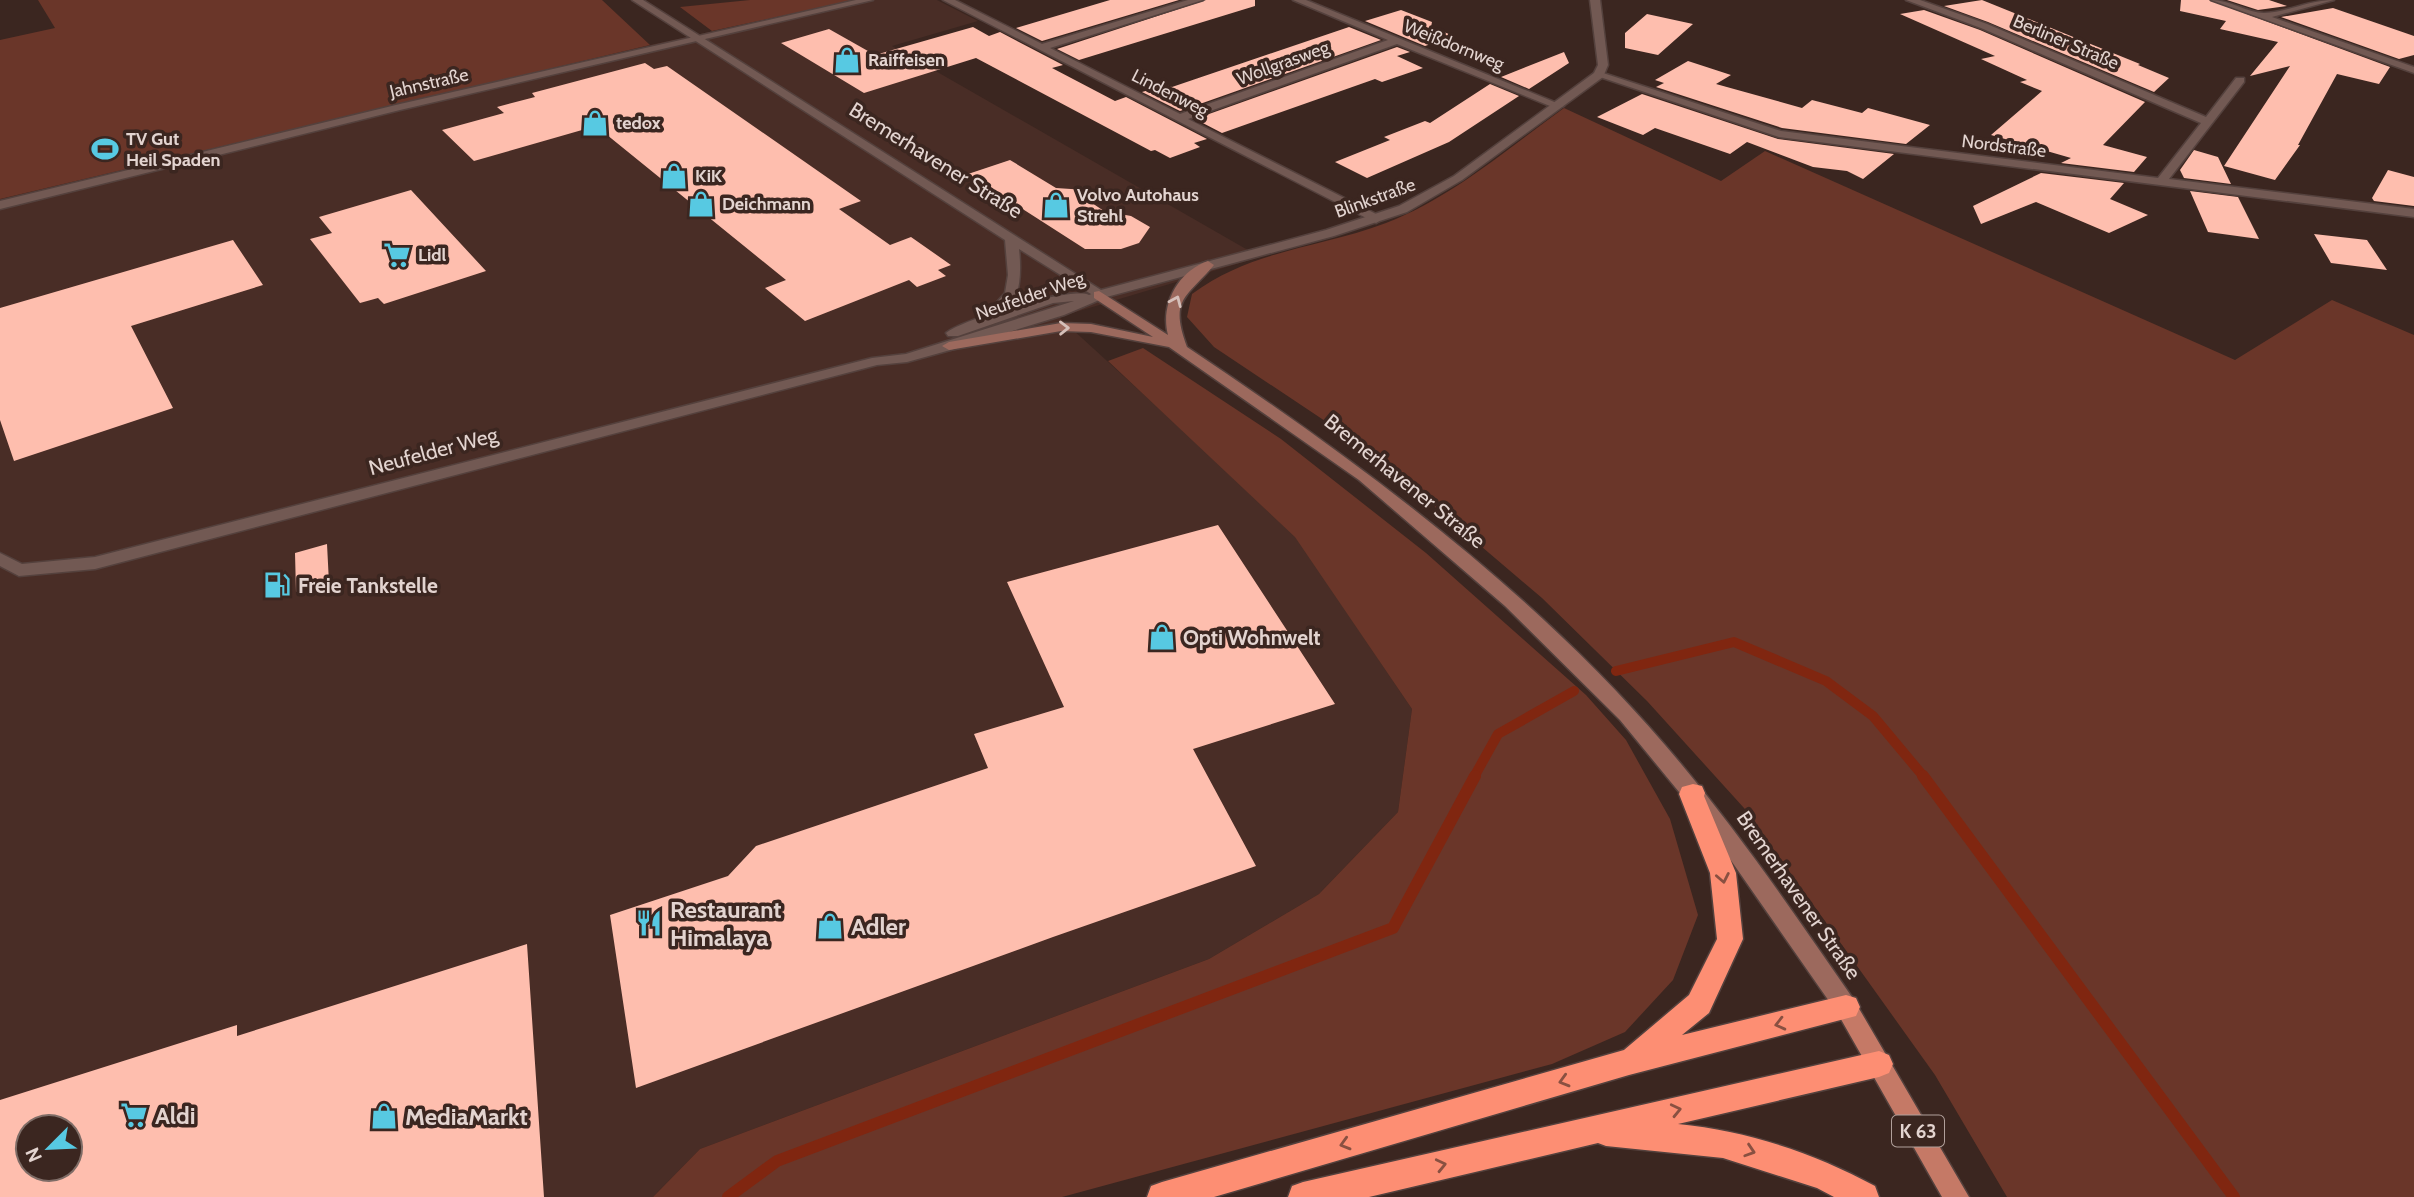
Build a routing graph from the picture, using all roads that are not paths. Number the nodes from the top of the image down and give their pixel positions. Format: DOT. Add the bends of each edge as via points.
graph roads {
  1 [pos="637,0"];
  2 [pos="868,0"];
  3 [pos="948,0"];
  4 [pos="1198,0"];
  5 [pos="1298,0"];
  6 [pos="1595,0"];
  7 [pos="1910,0"];
  8 [pos="2216,0"];
  9 [pos="2329,0"];
  10 [pos="2262,16"];
  11 [pos="694,39"];
  12 [pos="1397,40"];
  13 [pos="1043,47"];
  14 [pos="2414,70"];
  15 [pos="1599,75"];
  16 [pos="2240,80"];
  17 [pos="1559,106"];
  18 [pos="1180,118"];
  19 [pos="2206,121"];
  20 [pos="2160,183"];
  21 [pos="0,205"];
  22 [pos="2414,213"];
  23 [pos="1376,219"];
  24 [pos="1011,239"];
  25 [pos="1208,265"];
  26 [pos="1099,295"];
  27 [pos="987,321"];
  28 [pos="949,346"];
  29 [pos="1180,347"];
  30 [pos="877,361"];
  31 [pos="0,559"];
  32 [pos="1693,793"];
  33 [pos="1846,1007"];
  34 [pos="1629,1062"];
  35 [pos="1879,1064"];
  36 [pos="1586,1131"];
  37 [pos="1162,1197"];
  38 [pos="1303,1197"];
  39 [pos="1864,1197"];
  40 [pos="1956,1197"];
  1 -- 11 [label="street, Bremerhavener Straße / K 63"];
  2 -- 11 [label="street, Jahnstraße"];
  3 -- 13 [label="street, Lindenweg"];
  4 -- 13 [label="street"];
  5 -- 12 [label="street, Weißdornweg"];
  6 -- 15 [label="street" via="1602,65"];
  7 -- 19 [label="street, Berliner Straße" via="1984,26"];
  8 -- 10 [label="street"];
  9 -- 10 [label="street"];
  10 -- 14 [label="street"];
  11 -- 21 [label="street, Jahnstraße"];
  11 -- 24 [label="street, Bremerhavener Straße / K 63"];
  12 -- 17 [label="street, Weißdornweg"];
  12 -- 18 [label="street, Wollgrasweg"];
  13 -- 18 [label="street, Lindenweg"];
  15 -- 17 [label="street, Blinkstraße"];
  15 -- 20 [label="street, Nordstraße" via="1779,134"];
  16 -- 19 [label="street"];
  17 -- 23 [label="street, Blinkstraße" via="1425,199"];
  18 -- 23 [label="street, Lindenweg"];
  19 -- 20 [label="street"];
  20 -- 22 [label="street, Nordstraße"];
  23 -- 25 [label="street, Blinkstraße"];
  24 -- 26 [label="street, Bremerhavener Straße / K 63"];
  24 -- 27 [label="street" via="1016,283 1012,297"];
  25 -- 26 [label="street, Blinkstraße"];
  29 -- 25 [label="main road, one-way" via="1170,325 1172,308 1186,284"];
  26 -- 27 [label="street, Neufelder Weg" via="1051,299"];
  26 -- 28 [label="street, Neufelder Weg"];
  26 -- 29 [label="main road, Bremerhavener Straße / K 63"];
  27 -- 30 [label="street, Neufelder Weg"];
  28 -- 29 [label="main road, one-way" via="1061,327 1091,328"];
  28 -- 30 [label="street, Neufelder Weg"];
  29 -- 32 [label="main road, Bremerhavener Straße / K 63" via="1368,479 1456,553 1566,652"];
  30 -- 31 [label="street, Neufelder Weg" via="95,563 19,570"];
  32 -- 33 [label="main road, Bremerhavener Straße / K 63"];
  32 -- 34 [label="highway, one-way" via="1723,873 1730,939 1699,1003"];
  33 -- 34 [label="highway, one-way"];
  33 -- 35 [label="main road, Bremerhavener Straße / K 63"];
  34 -- 37 [label="highway, one-way"];
  36 -- 35 [label="highway, one-way"];
  35 -- 40 [label="main road, Bremerhavener Straße / K 63"];
  38 -- 36 [label="highway, one-way"];
  36 -- 39 [label="highway, one-way" via="1723,1143 1824,1175"];
}
